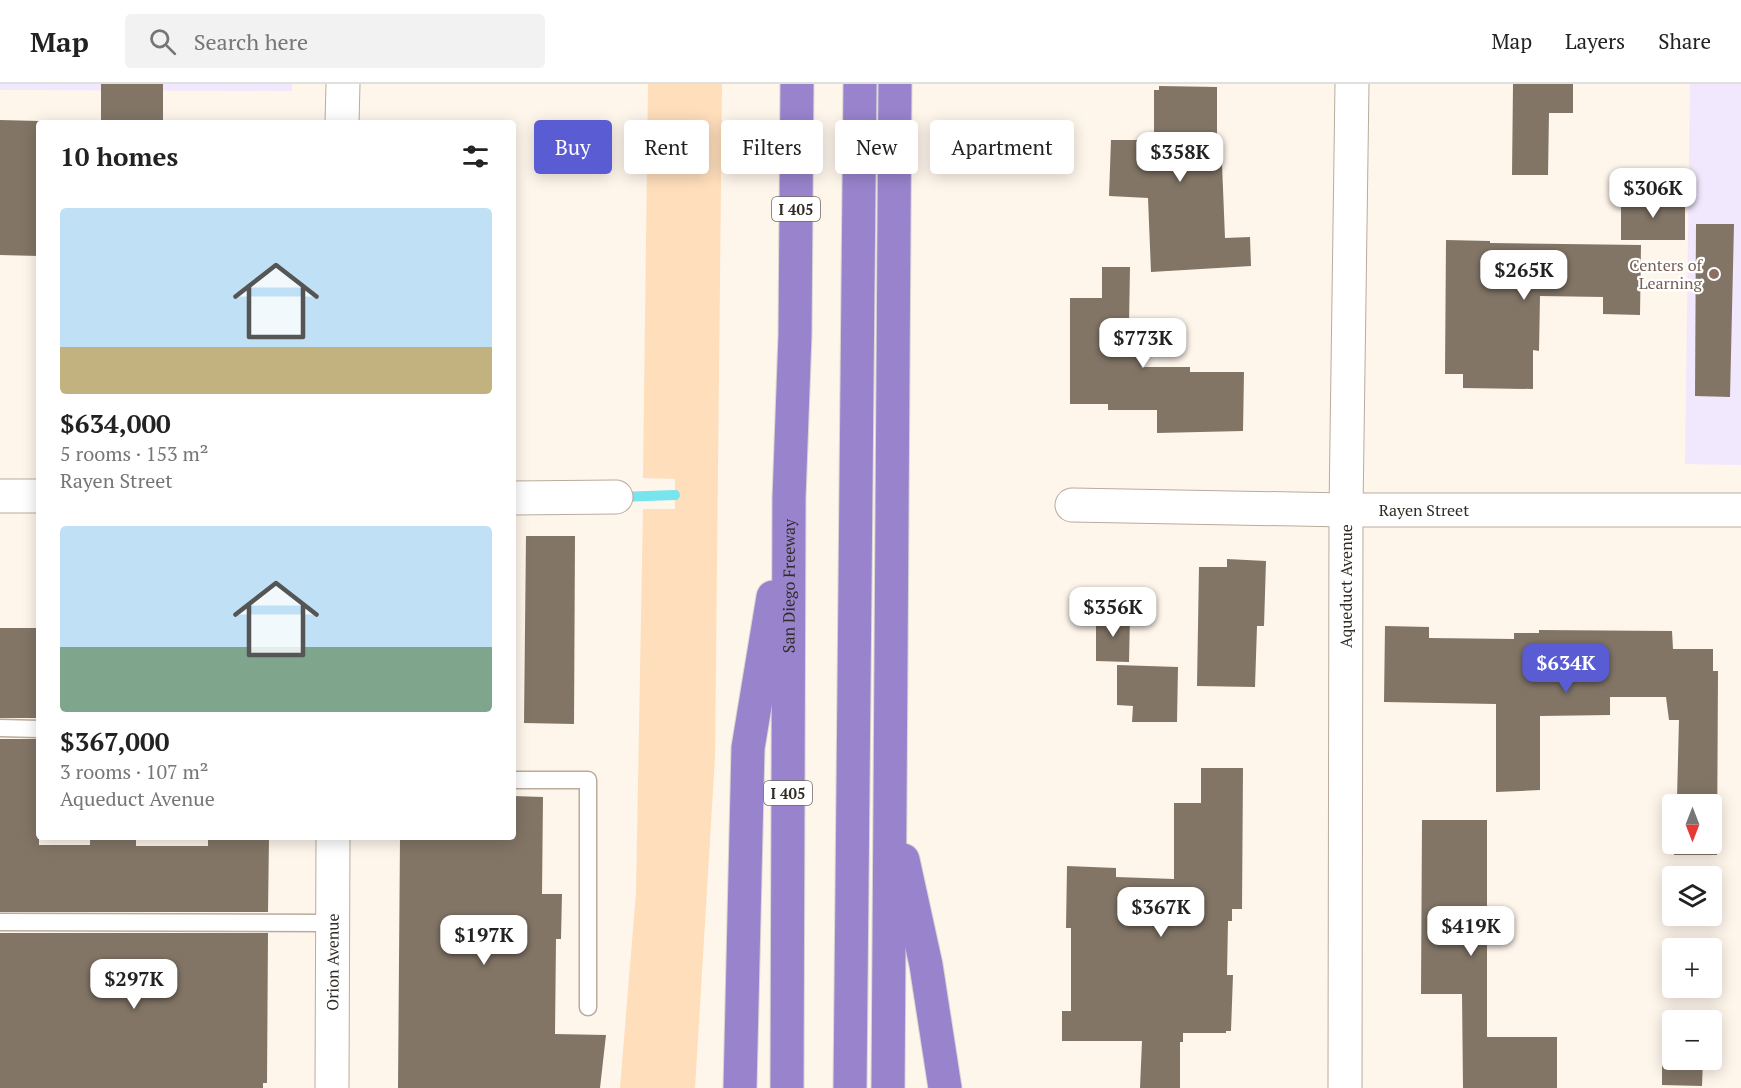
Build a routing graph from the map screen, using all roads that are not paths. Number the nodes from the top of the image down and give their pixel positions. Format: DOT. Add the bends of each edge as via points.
graph roads {
  1 [pos="343,84"];
  2 [pos="797,84"];
  3 [pos="840,84"];
  4 [pos="860,84"];
  5 [pos="895,84"];
  6 [pos="1352,84"];
  7 [pos="342,120"];
  8 [pos="0,496"];
  9 [pos="36,496"];
  10 [pos="616,497"];
  11 [pos="516,498"];
  12 [pos="789,498"];
  13 [pos="1072,505"];
  14 [pos="1346,510"];
  15 [pos="1741,510"];
  16 [pos="0,728"];
  17 [pos="36,729"];
  18 [pos="516,780"];
  19 [pos="889,797"];
  20 [pos="333,840"];
  21 [pos="0,922"];
  22 [pos="332,923"];
  23 [pos="588,1007"];
  24 [pos="332,1088"];
  25 [pos="740,1088"];
  26 [pos="788,1088"];
  27 [pos="830,1088"];
  28 [pos="850,1088"];
  29 [pos="888,1088"];
  30 [pos="945,1088"];
  31 [pos="1345,1088"];
  1 -- 7 [label="street"];
  2 -- 12 [label="highway, San Diego Freeway / I 405"];
  3 -- 27 [label="highway"];
  4 -- 28 [label="highway"];
  5 -- 19 [label="highway"];
  6 -- 14 [label="street, Aqueduct Avenue"];
  8 -- 9 [label="street"];
  10 -- 11 [label="street"];
  12 -- 25 [label="highway" via="748,748"];
  12 -- 26 [label="highway, San Diego Freeway / I 405"];
  13 -- 14 [label="street, Rayen Street"];
  14 -- 15 [label="street, Rayen Street"];
  14 -- 31 [label="street, Aqueduct Avenue"];
  16 -- 17 [label="lane"];
  18 -- 23 [label="lane" via="588,780"];
  19 -- 29 [label="highway"];
  19 -- 30 [label="highway" via="926,965"];
  20 -- 22 [label="street, Orion Avenue"];
  21 -- 22 [label="lane"];
  22 -- 24 [label="street, Orion Avenue"];
}
